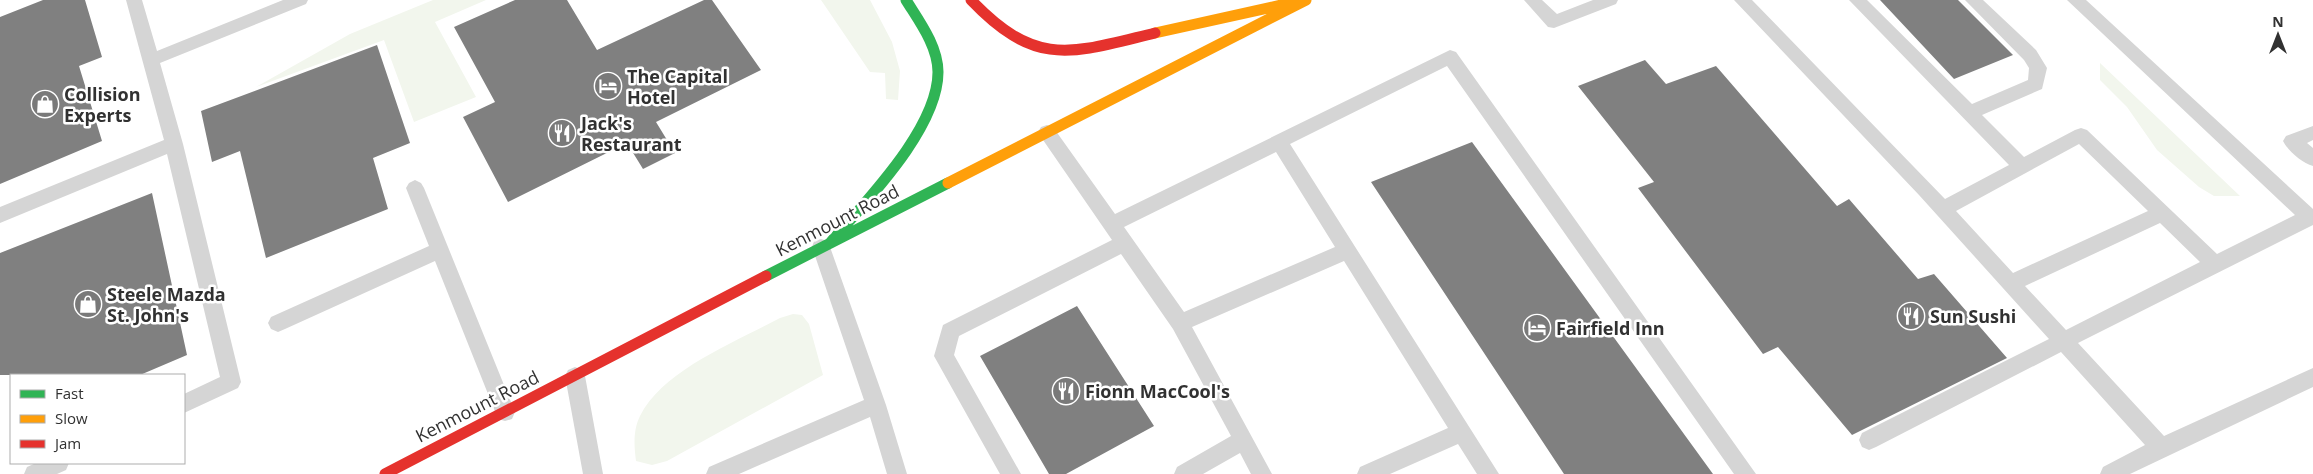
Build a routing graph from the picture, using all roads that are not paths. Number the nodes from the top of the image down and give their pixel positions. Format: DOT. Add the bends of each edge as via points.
graph roads {
  1 [pos="135,0"];
  2 [pos="300,0"];
  3 [pos="906,0"];
  4 [pos="971,0"];
  5 [pos="1305,0"];
  6 [pos="1532,0"];
  7 [pos="1610,0"];
  8 [pos="1742,0"];
  9 [pos="1856,0"];
  10 [pos="1973,0"];
  11 [pos="2076,0"];
  12 [pos="151,60"];
  13 [pos="1969,112"];
  14 [pos="1047,132"];
  15 [pos="2313,133"];
  16 [pos="1279,142"];
  17 [pos="174,144"];
  18 [pos="2313,159"];
  19 [pos="2022,166"];
  20 [pos="415,188"];
  21 [pos="1942,208"];
  22 [pos="2162,213"];
  23 [pos="0,215"];
  24 [pos="2311,217"];
  25 [pos="1111,225"];
  26 [pos="1124,243"];
  27 [pos="825,245"];
  28 [pos="439,250"];
  29 [pos="1348,250"];
  30 [pos="2224,259"];
  31 [pos="2011,282"];
  32 [pos="278,323"];
  33 [pos="1180,323"];
  34 [pos="2065,340"];
  35 [pos="575,376"];
  36 [pos="2313,377"];
  37 [pos="185,404"];
  38 [pos="876,405"];
  39 [pos="505,412"];
  40 [pos="1462,432"];
  41 [pos="1243,440"];
  42 [pos="1870,440"];
  43 [pos="2152,452"];
  44 [pos="57,464"];
  45 [pos="34,474"];
  46 [pos="385,474"];
  47 [pos="593,474"];
  48 [pos="716,474"];
  49 [pos="897,474"];
  50 [pos="1011,474"];
  51 [pos="1184,474"];
  52 [pos="1262,474"];
  53 [pos="1367,474"];
  54 [pos="1489,474"];
  55 [pos="1746,474"];
  56 [pos="2110,474"];
  1 -- 12 [label="lane"];
  2 -- 12 [label="lane"];
  3 -- 27 [label="main road" via="934,52 938,84 930,114 910,143"];
  4 -- 5 [label="main road" via="992,23 1020,40 1074,51"];
  5 -- 14 [label="main road, Kenmount Road"];
  6 -- 7 [label="lane" via="1554,22"];
  8 -- 21 [label="lane"];
  9 -- 13 [label="lane"];
  10 -- 13 [label="lane" via="2030,55 2038,68 2036,84"];
  11 -- 24 [label="lane"];
  12 -- 17 [label="lane"];
  13 -- 19 [label="lane"];
  14 -- 25 [label="lane"];
  14 -- 27 [label="main road, Kenmount Road"];
  15 -- 18 [label="lane" via="2292,141"];
  16 -- 25 [label="lane"];
  16 -- 29 [label="lane"];
  16 -- 55 [label="lane" via="1450,57"];
  17 -- 23 [label="lane"];
  17 -- 37 [label="lane" via="231,382"];
  19 -- 21 [label="lane"];
  19 -- 22 [label="lane" via="2081,135"];
  20 -- 28 [label="lane"];
  21 -- 31 [label="lane"];
  22 -- 30 [label="lane" via="2215,264"];
  22 -- 31 [label="lane"];
  24 -- 30 [label="lane"];
  25 -- 26 [label="lane"];
  26 -- 33 [label="lane"];
  26 -- 50 [label="lane" via="950,331 944,356"];
  27 -- 35 [label="main road, Kenmount Road"];
  27 -- 38 [label="lane"];
  28 -- 32 [label="lane"];
  28 -- 39 [label="lane"];
  29 -- 33 [label="lane"];
  29 -- 40 [label="lane"];
  30 -- 34 [label="lane"];
  31 -- 34 [label="lane"];
  33 -- 41 [label="lane"];
  34 -- 42 [label="lane"];
  34 -- 43 [label="lane" via="2161,447"];
  35 -- 39 [label="main road, Kenmount Road"];
  35 -- 47 [label="lane"];
  36 -- 43 [label="lane"];
  38 -- 48 [label="lane"];
  38 -- 49 [label="lane"];
  39 -- 46 [label="main road, Kenmount Road"];
  40 -- 53 [label="lane"];
  40 -- 54 [label="lane"];
  41 -- 51 [label="lane"];
  41 -- 52 [label="lane"];
  43 -- 56 [label="lane"];
  44 -- 45 [label="lane"];
}
